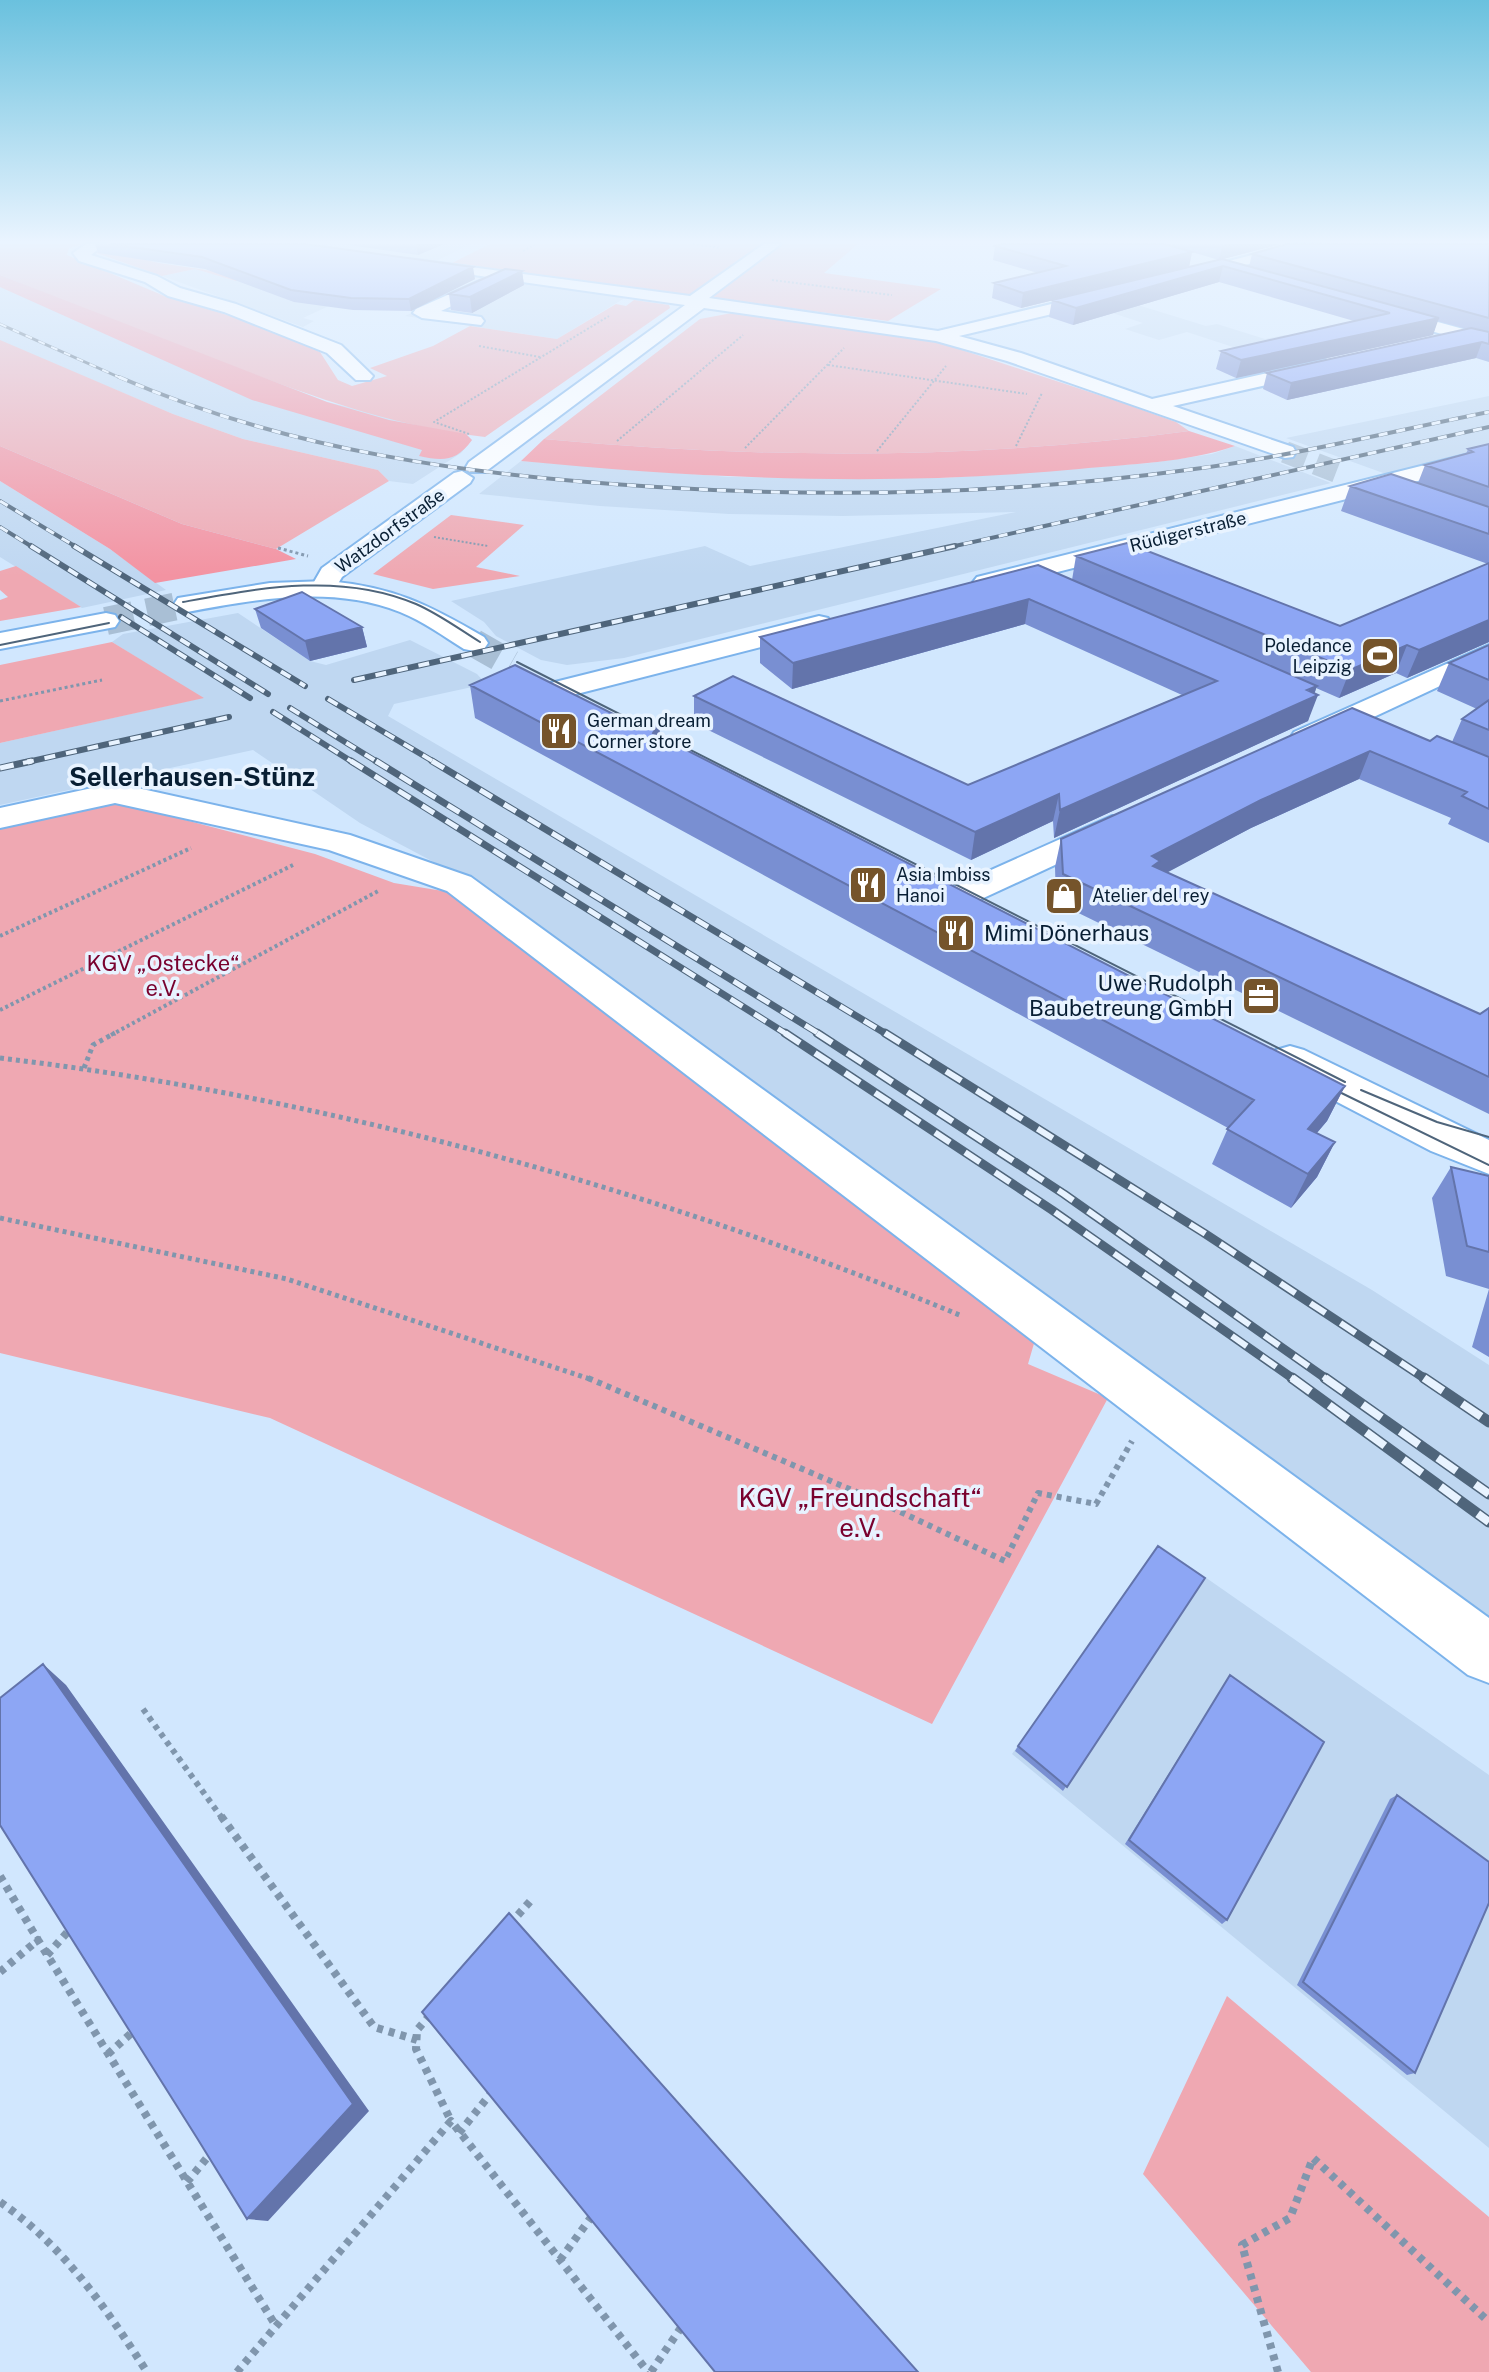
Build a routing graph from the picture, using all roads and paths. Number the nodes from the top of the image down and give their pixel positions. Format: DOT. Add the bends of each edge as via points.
graph roads {
  1 [pos="340,355"];
  2 [pos="528,355"];
  3 [pos="545,355"];
  4 [pos="626,355"];
  5 [pos="721,355"];
  6 [pos="838,355"];
  7 [pos="955,355"];
  8 [pos="1003,355"];
  9 [pos="541,357"];
  10 [pos="1350,361"];
  11 [pos="828,365"];
  12 [pos="1053,370"];
  13 [pos="363,376"];
  14 [pos="934,380"];
  15 [pos="1040,396"];
  16 [pos="1151,405"];
  17 [pos="470,435"];
  18 [pos="617,441"];
  19 [pos="1016,446"];
  20 [pos="745,448"];
  21 [pos="877,451"];
  22 [pos="1285,452"];
  23 [pos="1489,456"];
  24 [pos="1337,472"];
  25 [pos="1371,485"];
  26 [pos="1416,501"];
  27 [pos="278,548"];
  28 [pos="319,559"];
  29 [pos="1022,573"];
  30 [pos="323,589"];
  31 [pos="961,589"];
  32 [pos="1066,593"];
  33 [pos="187,604"];
  34 [pos="839,619"];
  35 [pos="106,621"];
  36 [pos="0,641"];
  37 [pos="474,643"];
  38 [pos="1489,653"];
  39 [pos="102,680"];
  40 [pos="1313,700"];
  41 [pos="0,701"];
  42 [pos="603,711"];
  43 [pos="1350,717"];
  44 [pos="1390,734"];
  45 [pos="1274,752"];
  46 [pos="1145,811"];
  47 [pos="0,818"];
  48 [pos="191,848"];
  49 [pos="301,861"];
  50 [pos="380,890"];
  51 [pos="1006,915"];
  52 [pos="0,936"];
  53 [pos="0,1010"];
  54 [pos="1257,1043"];
  55 [pos="0,1058"];
  56 [pos="84,1068"];
  57 [pos="1489,1158"];
  58 [pos="0,1218"];
  59 [pos="966,1318"];
  60 [pos="1153,1403"];
  61 [pos="1489,1654"];
  62 [pos="143,1709"];
  63 [pos="0,1876"];
  64 [pos="533,1898"];
  65 [pos="78,1920"];
  66 [pos="506,1928"];
  67 [pos="38,1940"];
  68 [pos="47,1955"];
  69 [pos="0,1972"];
  70 [pos="437,2006"];
  71 [pos="143,2022"];
  72 [pos="417,2040"];
  73 [pos="108,2054"];
  74 [pos="492,2092"];
  75 [pos="451,2121"];
  76 [pos="459,2133"];
  77 [pos="220,2143"];
  78 [pos="187,2182"];
  79 [pos="0,2202"];
  80 [pos="592,2216"];
  81 [pos="560,2260"];
  82 [pos="1489,2322"];
  83 [pos="683,2325"];
  84 [pos="276,2326"];
  85 [pos="147,2372"];
  86 [pos="237,2372"];
  87 [pos="649,2372"];
  88 [pos="1278,2372"];
  1 -- 13 [label="street"];
  2 -- 9 [label="path"];
  3 -- 9 [label="path"];
  4 -- 30 [label="street, Watzdorfstraße" via="331,573"];
  5 -- 18 [label="path"];
  6 -- 11 [label="path"];
  7 -- 14 [label="path"];
  8 -- 12 [label="street"];
  9 -- 17 [label="path" via="434,422"];
  10 -- 16 [label="street"];
  11 -- 14 [label="path"];
  11 -- 20 [label="path"];
  12 -- 15 [label="path"];
  12 -- 16 [label="street"];
  14 -- 15 [label="path"];
  14 -- 21 [label="path"];
  15 -- 19 [label="path"];
  16 -- 22 [label="street"];
  23 -- 25 [label="street, Rüdigerstraße"];
  24 -- 25 [label="street"];
  25 -- 26 [label="street"];
  25 -- 29 [label="street, Rüdigerstraße"];
  27 -- 28 [label="path"];
  29 -- 31 [label="street, Rüdigerstraße"];
  29 -- 32 [label="street"];
  30 -- 33 [label="street" via="265,591"];
  30 -- 37 [label="street" via="408,605"];
  34 -- 42 [label="street" via="549,683"];
  35 -- 36 [label="street"];
  38 -- 43 [label="street"];
  39 -- 41 [label="path"];
  40 -- 43 [label="street"];
  43 -- 44 [label="street"];
  43 -- 45 [label="street"];
  46 -- 51 [label="street" via="951,887"];
  47 -- 60 [label="street" via="115,793 338,842 459,884"];
  48 -- 52 [label="path"];
  49 -- 53 [label="path"];
  50 -- 56 [label="path" via="93,1045"];
  54 -- 57 [label="street"];
  55 -- 56 [label="path"];
  56 -- 59 [label="path" via="338,1115 545,1170 846,1268"];
  58 -- 60 [label="path" via="287,1279 569,1370 1005,1561 1038,1493 1096,1504"];
  60 -- 61 [label="street"];
  62 -- 72 [label="path" via="374,2027"];
  63 -- 67 [label="path"];
  64 -- 66 [label="path"];
  65 -- 68 [label="path"];
  67 -- 68 [label="path"];
  67 -- 69 [label="path"];
  68 -- 73 [label="path"];
  70 -- 72 [label="path" via="417,2030"];
  71 -- 73 [label="path"];
  72 -- 75 [label="path" via="416,2049"];
  73 -- 78 [label="path"];
  74 -- 76 [label="path"];
  75 -- 76 [label="path"];
  75 -- 84 [label="path"];
  76 -- 81 [label="path"];
  77 -- 78 [label="path"];
  78 -- 84 [label="path"];
  79 -- 85 [label="path" via="29,2220 89,2283"];
  80 -- 81 [label="path"];
  81 -- 87 [label="path"];
  82 -- 88 [label="path" via="1313,2158 1290,2218 1242,2245"];
  83 -- 87 [label="path"];
  84 -- 86 [label="path"];
}
